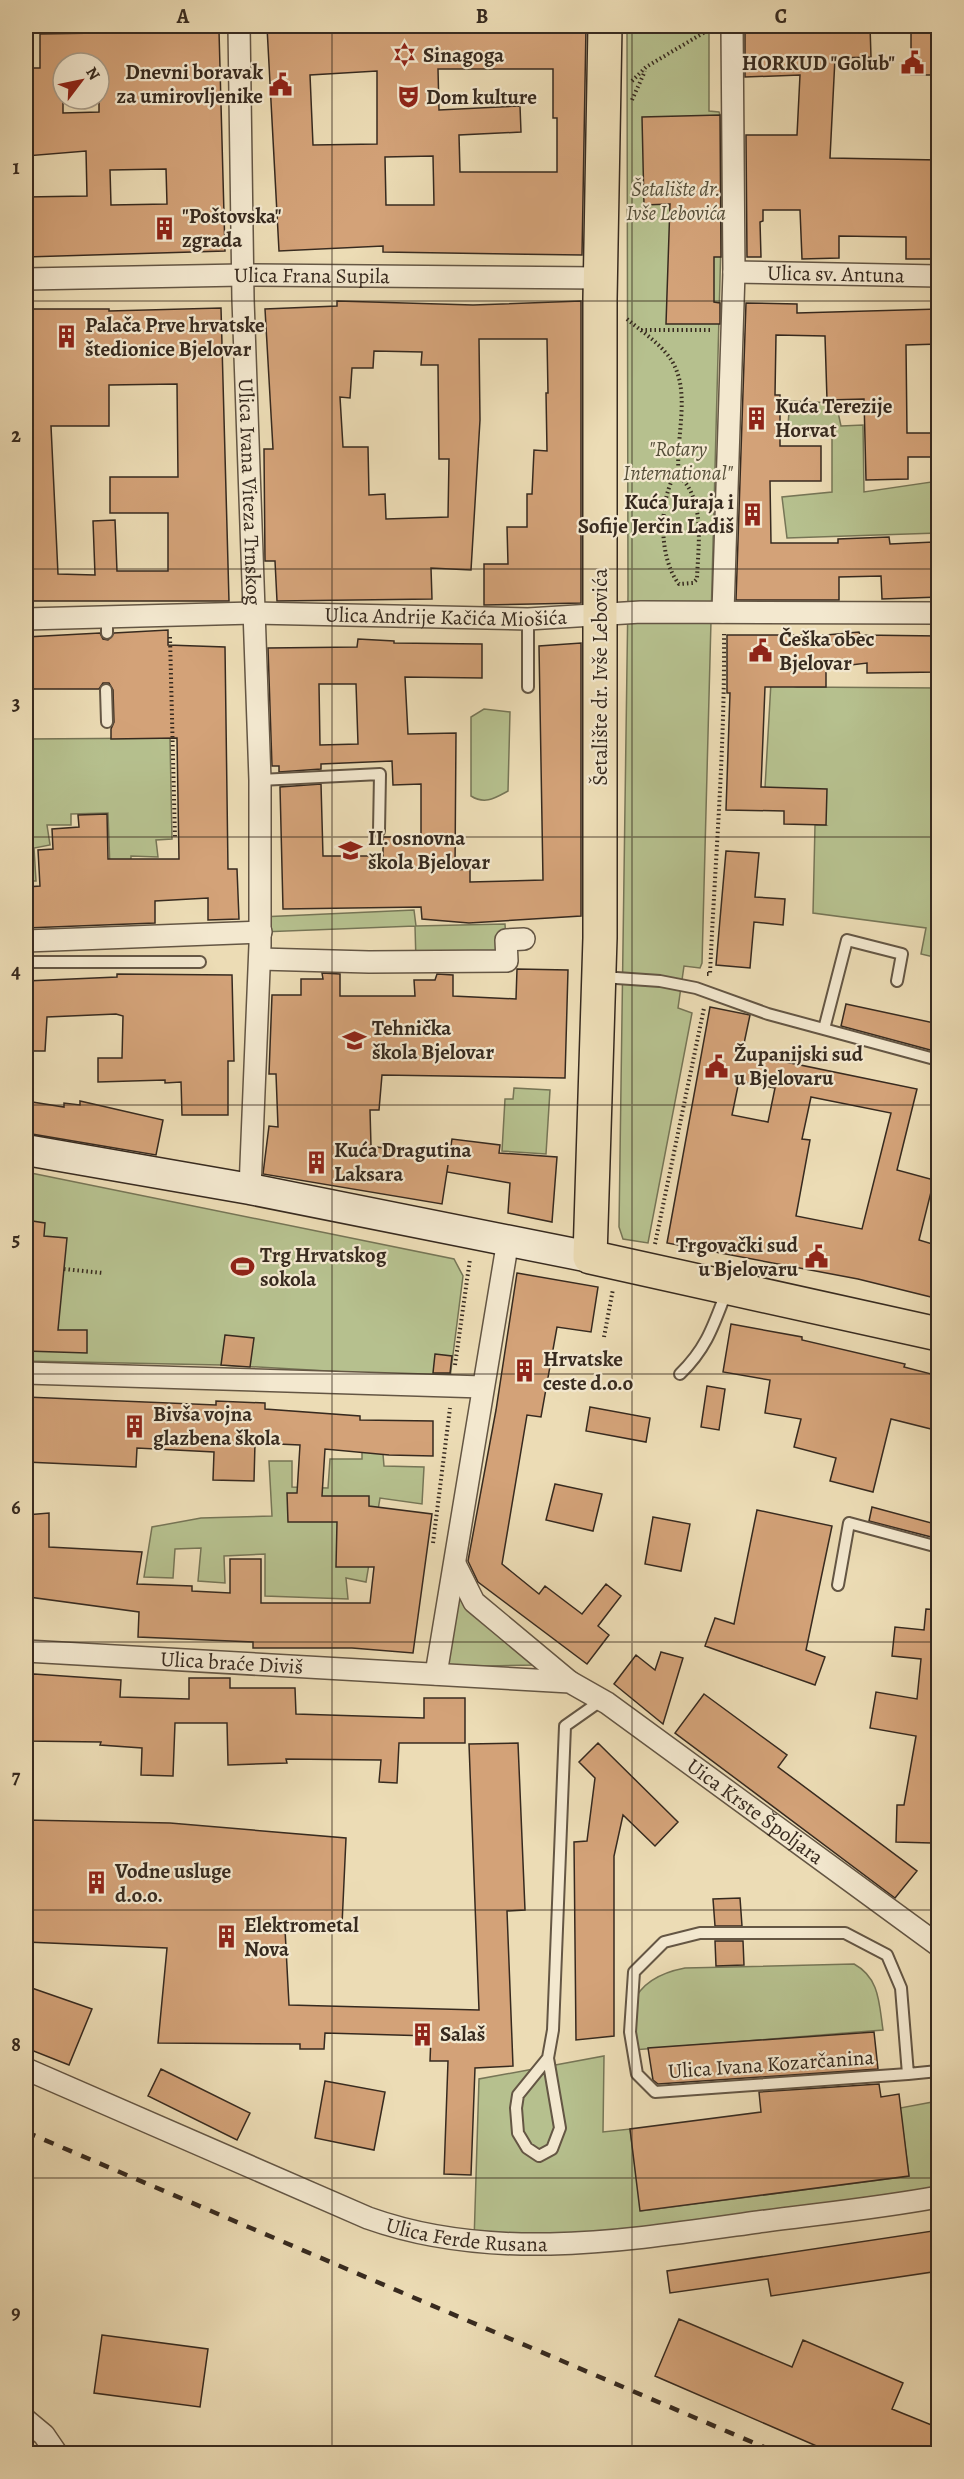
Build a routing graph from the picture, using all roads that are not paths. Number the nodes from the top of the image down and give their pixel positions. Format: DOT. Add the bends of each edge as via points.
graph roads {
  1 [pos="239,26"];
  2 [pos="605,26"];
  3 [pos="732,26"];
  4 [pos="734,272"];
  5 [pos="242,275"];
  6 [pos="939,276"];
  7 [pos="600,278"];
  8 [pos="26,279"];
  9 [pos="723,612"];
  10 [pos="253,613"];
  11 [pos="939,613"];
  12 [pos="600,614"];
  13 [pos="26,619"];
  14 [pos="528,619"];
  15 [pos="528,687"];
  16 [pos="106,690"];
  17 [pos="107,722"];
  18 [pos="260,780"];
  19 [pos="379,831"];
  20 [pos="97,938"];
  21 [pos="524,939"];
  22 [pos="26,941"];
  23 [pos="260,945"];
  24 [pos="26,962"];
  25 [pos="98,962"];
  26 [pos="200,962"];
  27 [pos="599,976"];
  28 [pos="897,981"];
  29 [pos="824,1029"];
  30 [pos="939,1060"];
  31 [pos="26,1150"];
  32 [pos="250,1189"];
  33 [pos="508,1240"];
  34 [pos="590,1257"];
  35 [pos="728,1287"];
  36 [pos="939,1334"];
  37 [pos="26,1373"];
  38 [pos="680,1374"];
  39 [pos="483,1387"];
  40 [pos="939,1547"];
  41 [pos="455,1564"];
  42 [pos="838,1585"];
  43 [pos="26,1651"];
  44 [pos="436,1674"];
  45 [pos="570,1682"];
  46 [pos="602,1700"];
  47 [pos="939,1945"];
  48 [pos="548,2058"];
  49 [pos="26,2069"];
  50 [pos="939,2071"];
  51 [pos="908,2074"];
  52 [pos="939,2197"];
  53 [pos="26,2420"];
  54 [pos="57,2454"];
  1 -- 5 [label="street, Ulica Ivana Viteza Trnskog"];
  2 -- 7 [label="main road, Šetalište dr. Ivše Lebovića"];
  3 -- 4 [label="street"];
  4 -- 6 [label="street, Ulica sv. Antuna"];
  4 -- 9 [label="street"];
  5 -- 7 [label="street, Ulica Frana Supila"];
  5 -- 8 [label="street, Ulica Frana Supila"];
  5 -- 10 [label="street, Ulica Ivana Viteza Trnskog"];
  7 -- 12 [label="main road, Šetalište dr. Ivše Lebovića"];
  9 -- 11 [label="street, Ulica Andrije Kačića Miošića"];
  9 -- 12 [label="street, Ulica Andrije Kačića Miošića"];
  10 -- 13 [label="street, Ulica Andrije Kačića Miošića" via="170,615 107,625"];
  10 -- 14 [label="street, Ulica Andrije Kačića Miošića"];
  10 -- 18 [label="street, Ulica Ivana Viteza Trnskog"];
  12 -- 14 [label="street, Ulica Andrije Kačića Miošića"];
  12 -- 27 [label="main road, Šetalište dr. Ivše Lebovića"];
  14 -- 15 [label="lane"];
  16 -- 17 [label="lane"];
  18 -- 19 [label="lane" via="380,774"];
  18 -- 23 [label="street, Ulica Ivana Viteza Trnskog"];
  20 -- 22 [label="street"];
  20 -- 23 [label="street"];
  20 -- 25 [label="lane"];
  21 -- 23 [label="street" via="506,940 507,961"];
  23 -- 32 [label="street, Ulica Ivana Viteza Trnskog"];
  24 -- 25 [label="lane"];
  25 -- 26 [label="lane"];
  27 -- 29 [label="lane" via="696,988"];
  27 -- 34 [label="main road, Šetalište dr. Ivše Lebovića"];
  28 -- 29 [label="lane" via="902,954 847,940"];
  29 -- 30 [label="lane"];
  31 -- 32 [label="main road"];
  32 -- 33 [label="main road"];
  33 -- 34 [label="main road"];
  33 -- 39 [label="street"];
  34 -- 35 [label="main road"];
  35 -- 36 [label="main road"];
  35 -- 38 [label="lane" via="708,1341"];
  37 -- 39 [label="street"];
  39 -- 41 [label="street"];
  40 -- 42 [label="lane" via="849,1523"];
  41 -- 44 [label="street"];
  41 -- 45 [label="street, Uica Krste Špoljara" via="474,1602"];
  43 -- 44 [label="street, Ulica braće Diviš"];
  44 -- 45 [label="street, Uica Krste Špoljara"];
  45 -- 46 [label="street, Uica Krste Špoljara"];
  46 -- 47 [label="street, Uica Krste Špoljara"];
  46 -- 48 [label="lane" via="566,1726 553,2030"];
  48 -- 48 [label="lane" via="560,2128 552,2149 539,2156 526,2148 518,2133 518,2095"];
  49 -- 52 [label="street, Ulica Ferde Rusana" via="368,2218 400,2230 474,2242 574,2244 641,2238"];
  50 -- 51 [label="lane, Ulica Ivana Kozarčanina"];
  51 -- 51 [label="lane, Ulica Ivana Kozarčanina" via="655,2092 637,2074 630,2032 634,1972 664,1942 700,1933 846,1933 887,1955 901,1988"];
  53 -- 54 [label="street" via="44,2435"];
}
